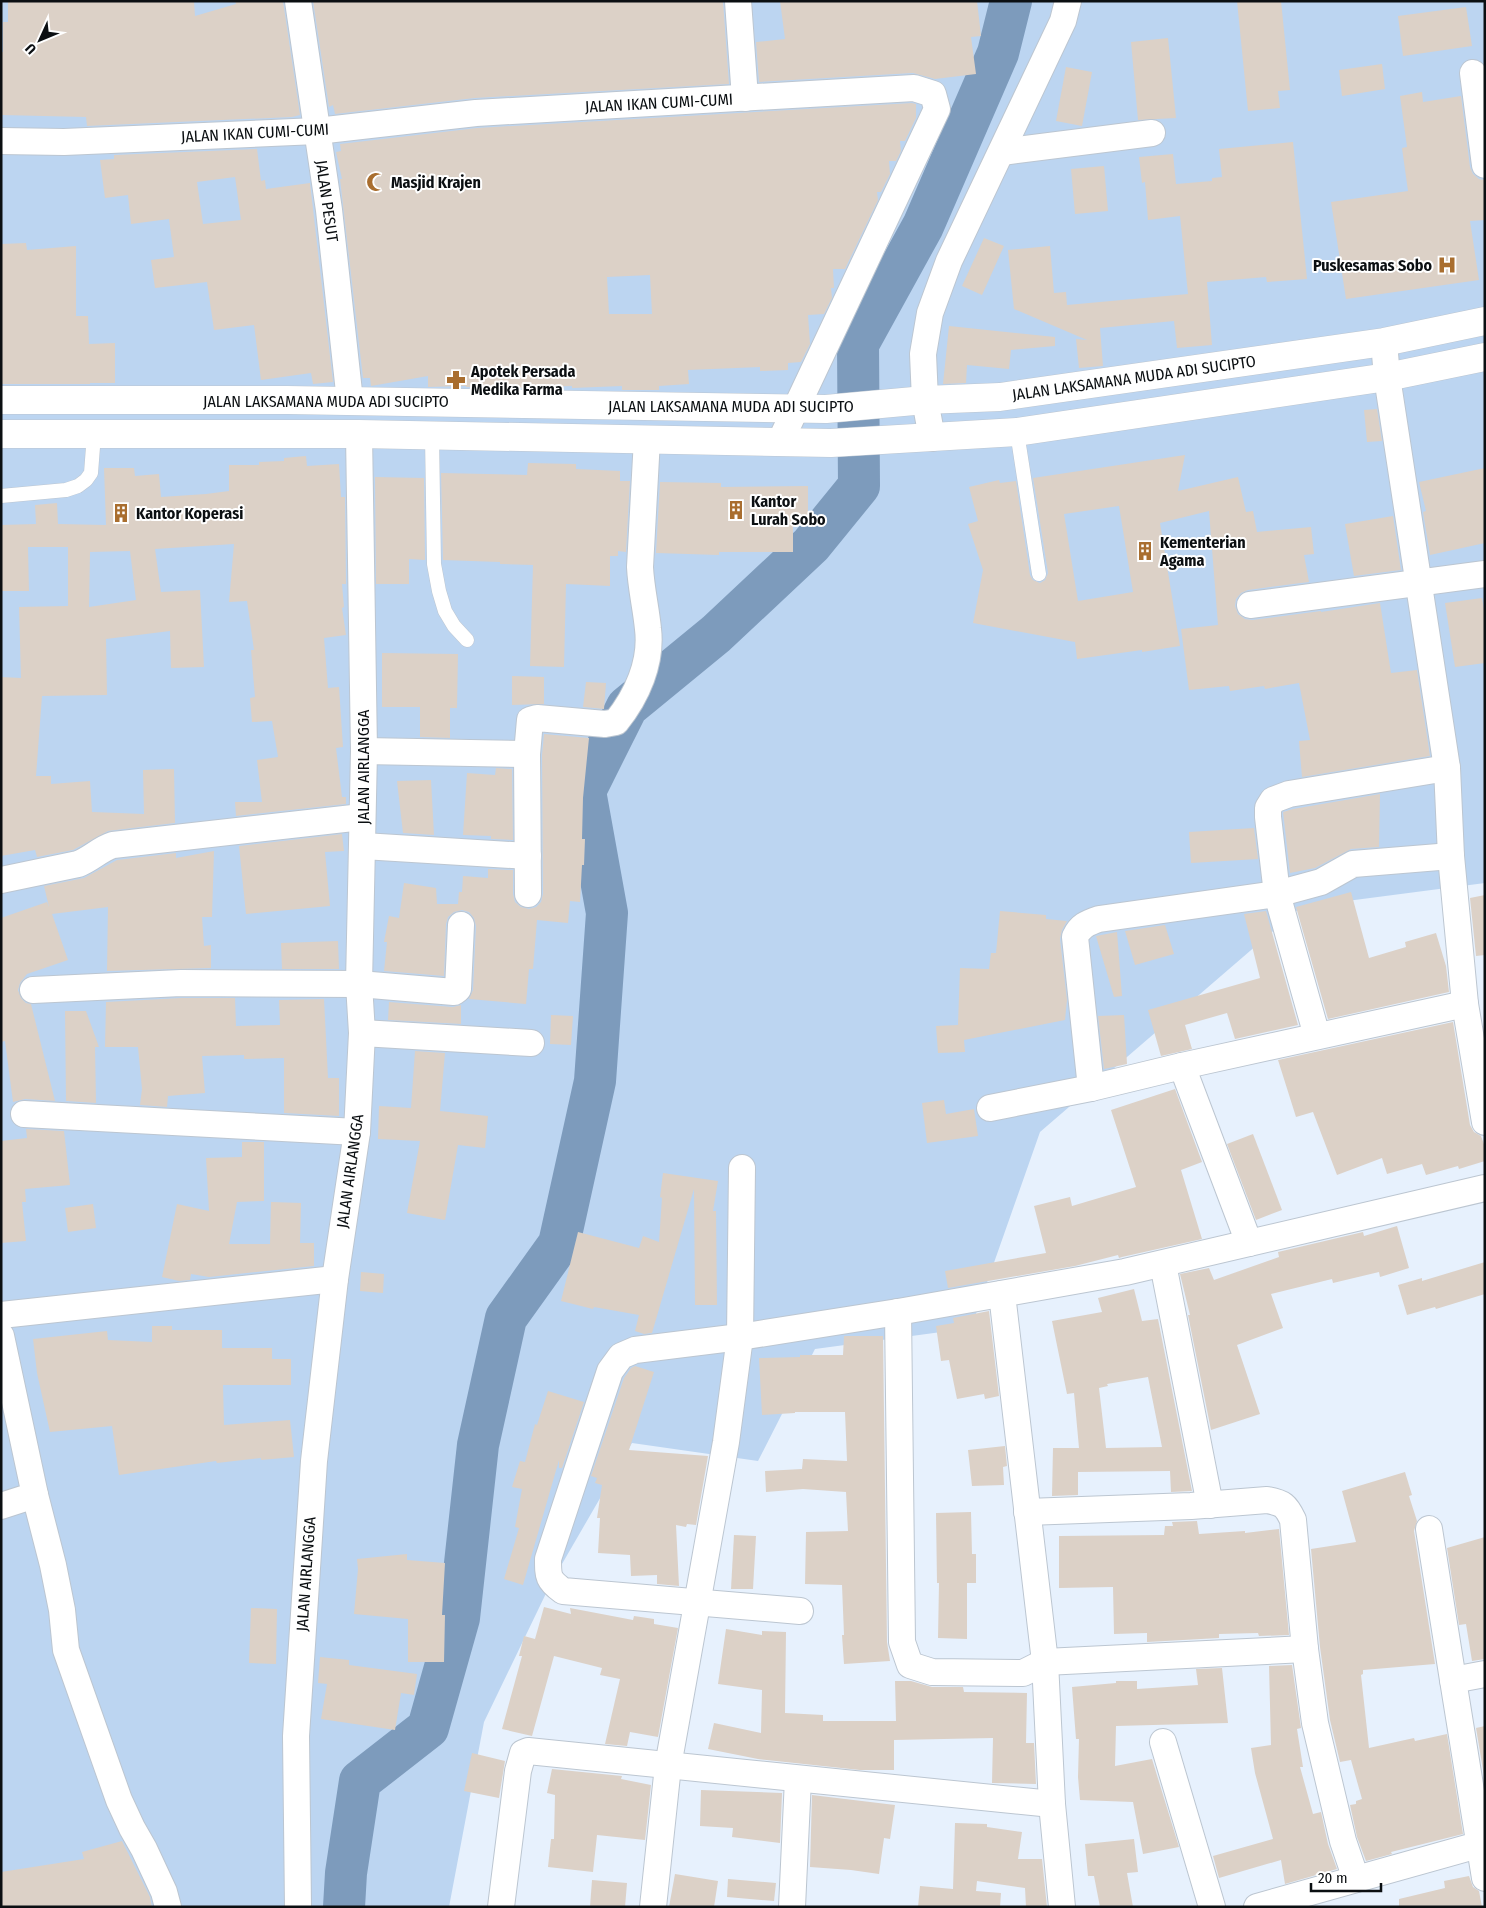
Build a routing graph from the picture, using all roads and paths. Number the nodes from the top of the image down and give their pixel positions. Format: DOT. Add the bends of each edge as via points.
graph roads {
  1 [pos="298,1"];
  2 [pos="738,1"];
  3 [pos="1068,1"];
  4 [pos="1474,73"];
  5 [pos="745,98"];
  6 [pos="317,132"];
  7 [pos="1152,133"];
  8 [pos="1,141"];
  9 [pos="1002,152"];
  10 [pos="1485,164"];
  11 [pos="1485,321"];
  12 [pos="1384,342"];
  13 [pos="1485,358"];
  14 [pos="1387,377"];
  15 [pos="1,400"];
  16 [pos="350,401"];
  17 [pos="915,401"];
  18 [pos="795,409"];
  19 [pos="1017,432"];
  20 [pos="1,434"];
  21 [pos="94,434"];
  22 [pos="359,434"];
  23 [pos="432,436"];
  24 [pos="927,438"];
  25 [pos="647,440"];
  26 [pos="780,442"];
  27 [pos="1,496"];
  28 [pos="1039,574"];
  29 [pos="1485,574"];
  30 [pos="1419,584"];
  31 [pos="1250,605"];
  32 [pos="467,640"];
  33 [pos="364,751"];
  34 [pos="527,754"];
  35 [pos="1447,768"];
  36 [pos="362,817"];
  37 [pos="363,846"];
  38 [pos="528,856"];
  39 [pos="1451,856"];
  40 [pos="1,880"];
  41 [pos="528,894"];
  42 [pos="1277,894"];
  43 [pos="461,925"];
  44 [pos="359,984"];
  45 [pos="33,990"];
  46 [pos="1465,1004"];
  47 [pos="362,1033"];
  48 [pos="1317,1036"];
  49 [pos="531,1043"];
  50 [pos="1182,1066"];
  51 [pos="1091,1088"];
  52 [pos="990,1108"];
  53 [pos="24,1114"];
  54 [pos="1485,1122"];
  55 [pos="357,1132"];
  56 [pos="742,1168"];
  57 [pos="1485,1188"];
  58 [pos="1249,1243"];
  59 [pos="1163,1264"];
  60 [pos="335,1279"];
  61 [pos="1002,1294"];
  62 [pos="898,1312"];
  63 [pos="1,1315"];
  64 [pos="1,1336"];
  65 [pos="740,1337"];
  66 [pos="35,1495"];
  67 [pos="1210,1505"];
  68 [pos="1,1506"];
  69 [pos="1028,1512"];
  70 [pos="1429,1529"];
  71 [pos="697,1604"];
  72 [pos="800,1611"];
  73 [pos="1305,1649"];
  74 [pos="1046,1662"];
  75 [pos="1485,1674"];
  76 [pos="1453,1680"];
  77 [pos="1163,1742"];
  78 [pos="668,1766"];
  79 [pos="798,1779"];
  80 [pos="1052,1804"];
  81 [pos="1482,1844"];
  82 [pos="1485,1878"];
  83 [pos="1356,1879"];
  84 [pos="168,1907"];
  85 [pos="298,1907"];
  86 [pos="500,1907"];
  87 [pos="653,1907"];
  88 [pos="792,1907"];
  89 [pos="1062,1907"];
  90 [pos="1212,1907"];
  91 [pos="1257,1907"];
  1 -- 6 [label="street, JALAN PESUT"];
  2 -- 5 [label="street"];
  3 -- 9 [label="street" via="1063,21"];
  4 -- 10 [label="street"];
  5 -- 6 [label="street, JALAN IKAN CUMI-CUMI" via="476,113"];
  5 -- 18 [label="street, JALAN IKAN CUMI-CUMI" via="914,88 933,94 936,100 937,109"];
  6 -- 8 [label="street, JALAN IKAN CUMI-CUMI" via="64,142"];
  6 -- 16 [label="street, JALAN PESUT"];
  7 -- 9 [label="street"];
  9 -- 17 [label="street" via="949,261 930,313"];
  11 -- 12 [label="main road, JALAN LAKSAMANA MUDA ADI SUCIPTO"];
  12 -- 14 [label="street"];
  12 -- 17 [label="main road, JALAN LAKSAMANA MUDA ADI SUCIPTO" via="1000,397"];
  13 -- 14 [label="main road, JALAN LAKSAMANA MUDA ADI SUCIPTO"];
  14 -- 19 [label="main road, JALAN LAKSAMANA MUDA ADI SUCIPTO"];
  14 -- 30 [label="street"];
  15 -- 16 [label="main road, JALAN LAKSAMANA MUDA ADI SUCIPTO"];
  16 -- 18 [label="main road, JALAN LAKSAMANA MUDA ADI SUCIPTO"];
  17 -- 18 [label="main road, JALAN LAKSAMANA MUDA ADI SUCIPTO"];
  17 -- 24 [label="street"];
  18 -- 26 [label="street, JALAN IKAN CUMI-CUMI"];
  19 -- 24 [label="main road, JALAN LAKSAMANA MUDA ADI SUCIPTO"];
  19 -- 28 [label="lane"];
  20 -- 21 [label="main road, JALAN LAKSAMANA MUDA ADI SUCIPTO"];
  21 -- 22 [label="main road, JALAN LAKSAMANA MUDA ADI SUCIPTO"];
  21 -- 27 [label="lane" via="91,472 78,486"];
  22 -- 23 [label="main road, JALAN LAKSAMANA MUDA ADI SUCIPTO"];
  22 -- 33 [label="street, JALAN AIRLANGGA"];
  23 -- 25 [label="main road, JALAN LAKSAMANA MUDA ADI SUCIPTO"];
  23 -- 32 [label="lane" via="434,564 445,611"];
  24 -- 26 [label="main road, JALAN LAKSAMANA MUDA ADI SUCIPTO"];
  25 -- 26 [label="main road, JALAN LAKSAMANA MUDA ADI SUCIPTO"];
  25 -- 34 [label="street" via="640,567 648,628 649,652 645,670 616,722 532,719"];
  29 -- 30 [label="street"];
  30 -- 31 [label="street"];
  30 -- 35 [label="street"];
  33 -- 34 [label="street"];
  33 -- 36 [label="street, JALAN AIRLANGGA"];
  34 -- 38 [label="street"];
  35 -- 39 [label="street"];
  35 -- 42 [label="street" via="1289,794 1273,800 1268,808 1268,817"];
  36 -- 37 [label="street, JALAN AIRLANGGA"];
  36 -- 40 [label="street" via="113,845 103,848 88,861"];
  37 -- 38 [label="street"];
  37 -- 44 [label="street, JALAN AIRLANGGA"];
  38 -- 41 [label="street"];
  39 -- 42 [label="street" via="1353,864 1322,882"];
  39 -- 46 [label="street"];
  42 -- 48 [label="street"];
  42 -- 51 [label="street" via="1098,919 1079,929 1075,938"];
  43 -- 44 [label="street" via="456,991"];
  44 -- 45 [label="street" via="181,983"];
  44 -- 47 [label="street, JALAN AIRLANGGA"];
  46 -- 48 [label="street"];
  46 -- 54 [label="street"];
  47 -- 49 [label="street"];
  47 -- 55 [label="street, JALAN AIRLANGGA"];
  48 -- 50 [label="street"];
  50 -- 51 [label="street"];
  50 -- 58 [label="street"];
  51 -- 52 [label="street"];
  53 -- 55 [label="street"];
  55 -- 60 [label="street, JALAN AIRLANGGA"];
  56 -- 65 [label="street"];
  57 -- 58 [label="street"];
  58 -- 59 [label="street"];
  59 -- 61 [label="street"];
  59 -- 67 [label="street"];
  60 -- 63 [label="street"];
  60 -- 85 [label="street, JALAN AIRLANGGA" via="314,1461 296,1736"];
  61 -- 62 [label="street"];
  61 -- 69 [label="street"];
  62 -- 65 [label="street"];
  62 -- 74 [label="street" via="902,1642 910,1665 932,1672 1023,1673"];
  64 -- 66 [label="street"];
  65 -- 71 [label="street" via="726,1442"];
  65 -- 71 [label="street" via="635,1350 621,1356 610,1371 548,1560 552,1583 563,1591"];
  66 -- 68 [label="street"];
  66 -- 84 [label="street" via="53,1565 69,1659 119,1800 148,1857"];
  67 -- 69 [label="street"];
  67 -- 73 [label="street" via="1267,1500 1286,1507 1293,1520"];
  69 -- 74 [label="street"];
  70 -- 76 [label="street"];
  71 -- 72 [label="street"];
  71 -- 78 [label="street"];
  73 -- 74 [label="street"];
  73 -- 83 [label="street" via="1315,1723 1343,1841"];
  74 -- 80 [label="street"];
  75 -- 76 [label="street"];
  76 -- 81 [label="street"];
  77 -- 90 [label="street"];
  78 -- 79 [label="street"];
  78 -- 86 [label="street" via="536,1750 523,1753"];
  78 -- 87 [label="street"];
  79 -- 80 [label="street"];
  79 -- 88 [label="street"];
  80 -- 89 [label="street"];
  81 -- 82 [label="street"];
  81 -- 83 [label="street"];
  83 -- 91 [label="street"];
}
